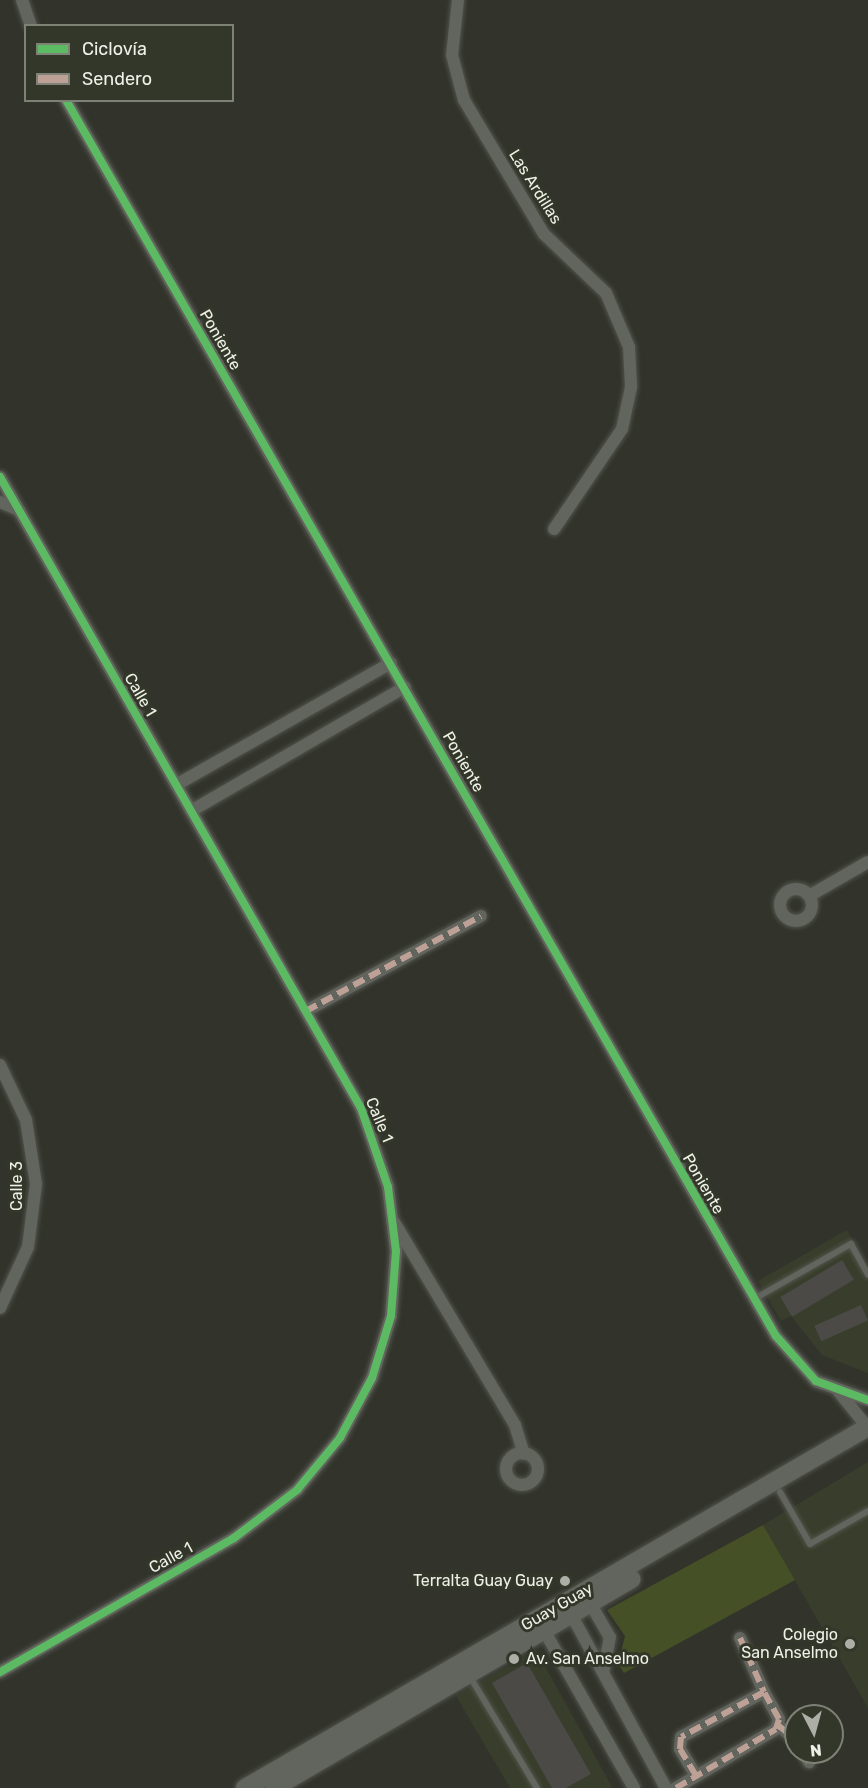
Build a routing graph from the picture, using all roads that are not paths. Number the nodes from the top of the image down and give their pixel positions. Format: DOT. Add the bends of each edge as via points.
graph roads {
  1 [pos="22,0"];
  2 [pos="458,0"];
  3 [pos="30,24"];
  4 [pos="67,102"];
  5 [pos="0,477"];
  6 [pos="0,502"];
  7 [pos="19,510"];
  8 [pos="554,529"];
  9 [pos="391,663"];
  10 [pos="405,687"];
  11 [pos="176,785"];
  12 [pos="191,811"];
  13 [pos="868,862"];
  14 [pos="809,896"];
  15 [pos="481,916"];
  16 [pos="306,1011"];
  17 [pos="0,1065"];
  18 [pos="394,1222"];
  19 [pos="868,1275"];
  20 [pos="754,1299"];
  21 [pos="0,1308"];
  22 [pos="839,1392"];
  23 [pos="868,1400"];
  24 [pos="868,1431"];
  25 [pos="524,1454"];
  26 [pos="777,1487"];
  27 [pos="868,1511"];
  28 [pos="590,1603"];
  29 [pos="571,1614"];
  30 [pos="540,1625"];
  31 [pos="740,1638"];
  32 [pos="470,1665"];
  33 [pos="604,1670"];
  34 [pos="0,1672"];
  35 [pos="764,1692"];
  36 [pos="778,1726"];
  37 [pos="784,1731"];
  38 [pos="696,1776"];
  39 [pos="245,1788"];
  40 [pos="274,1788"];
  41 [pos="537,1788"];
  42 [pos="634,1788"];
  43 [pos="666,1788"];
  44 [pos="676,1788"];
  1 -- 3 [label="street"];
  2 -- 8 [label="street, Las Ardillas" via="452,55 464,100 544,234 606,293 629,347 631,387 622,429"];
  4 -- 9 [label="street, Poniente"];
  5 -- 7 [label="street, Calle 1"];
  6 -- 7 [label="street"];
  7 -- 11 [label="street, Calle 1"];
  9 -- 10 [label="street, Poniente"];
  9 -- 11 [label="street"];
  10 -- 12 [label="street"];
  10 -- 20 [label="street, Poniente"];
  11 -- 12 [label="street, Calle 1"];
  12 -- 16 [label="street, Calle 1"];
  13 -- 14 [label="street"];
  15 -- 16 [label="street"];
  16 -- 18 [label="street, Calle 1" via="369,1126"];
  17 -- 21 [label="street, Calle 3" via="26,1120 36,1184 28,1247"];
  18 -- 25 [label="street, Calle 1" via="515,1425"];
  18 -- 34 [label="street, Calle 1" via="393,1298 379,1358 353,1418 314,1472 278,1507 234,1539"];
  19 -- 20 [label="lane" via="851,1244"];
  20 -- 22 [label="street, Poniente" via="795,1362"];
  22 -- 23 [label="street, Poniente"];
  22 -- 24 [label="street, Poniente"];
  24 -- 26 [label="street, Guay Guay"];
  26 -- 27 [label="lane" via="810,1544"];
  26 -- 28 [label="street, Guay Guay"];
  26 -- 30 [label="street, Guay Guay"];
  28 -- 29 [label="street, Guay Guay"];
  28 -- 33 [label="street" via="610,1637"];
  29 -- 30 [label="street, Guay Guay"];
  29 -- 33 [label="street"];
  30 -- 32 [label="street, Guay Guay"];
  30 -- 42 [label="street"];
  31 -- 35 [label="street"];
  32 -- 39 [label="street, Guay Guay" via="445,1672"];
  32 -- 40 [label="street, Guay Guay"];
  32 -- 41 [label="lane"];
  33 -- 43 [label="street"];
  35 -- 36 [label="street"];
  35 -- 38 [label="street" via="681,1737 680,1749"];
  36 -- 37 [label="street"];
  36 -- 38 [label="street"];
  38 -- 44 [label="street"];
}
